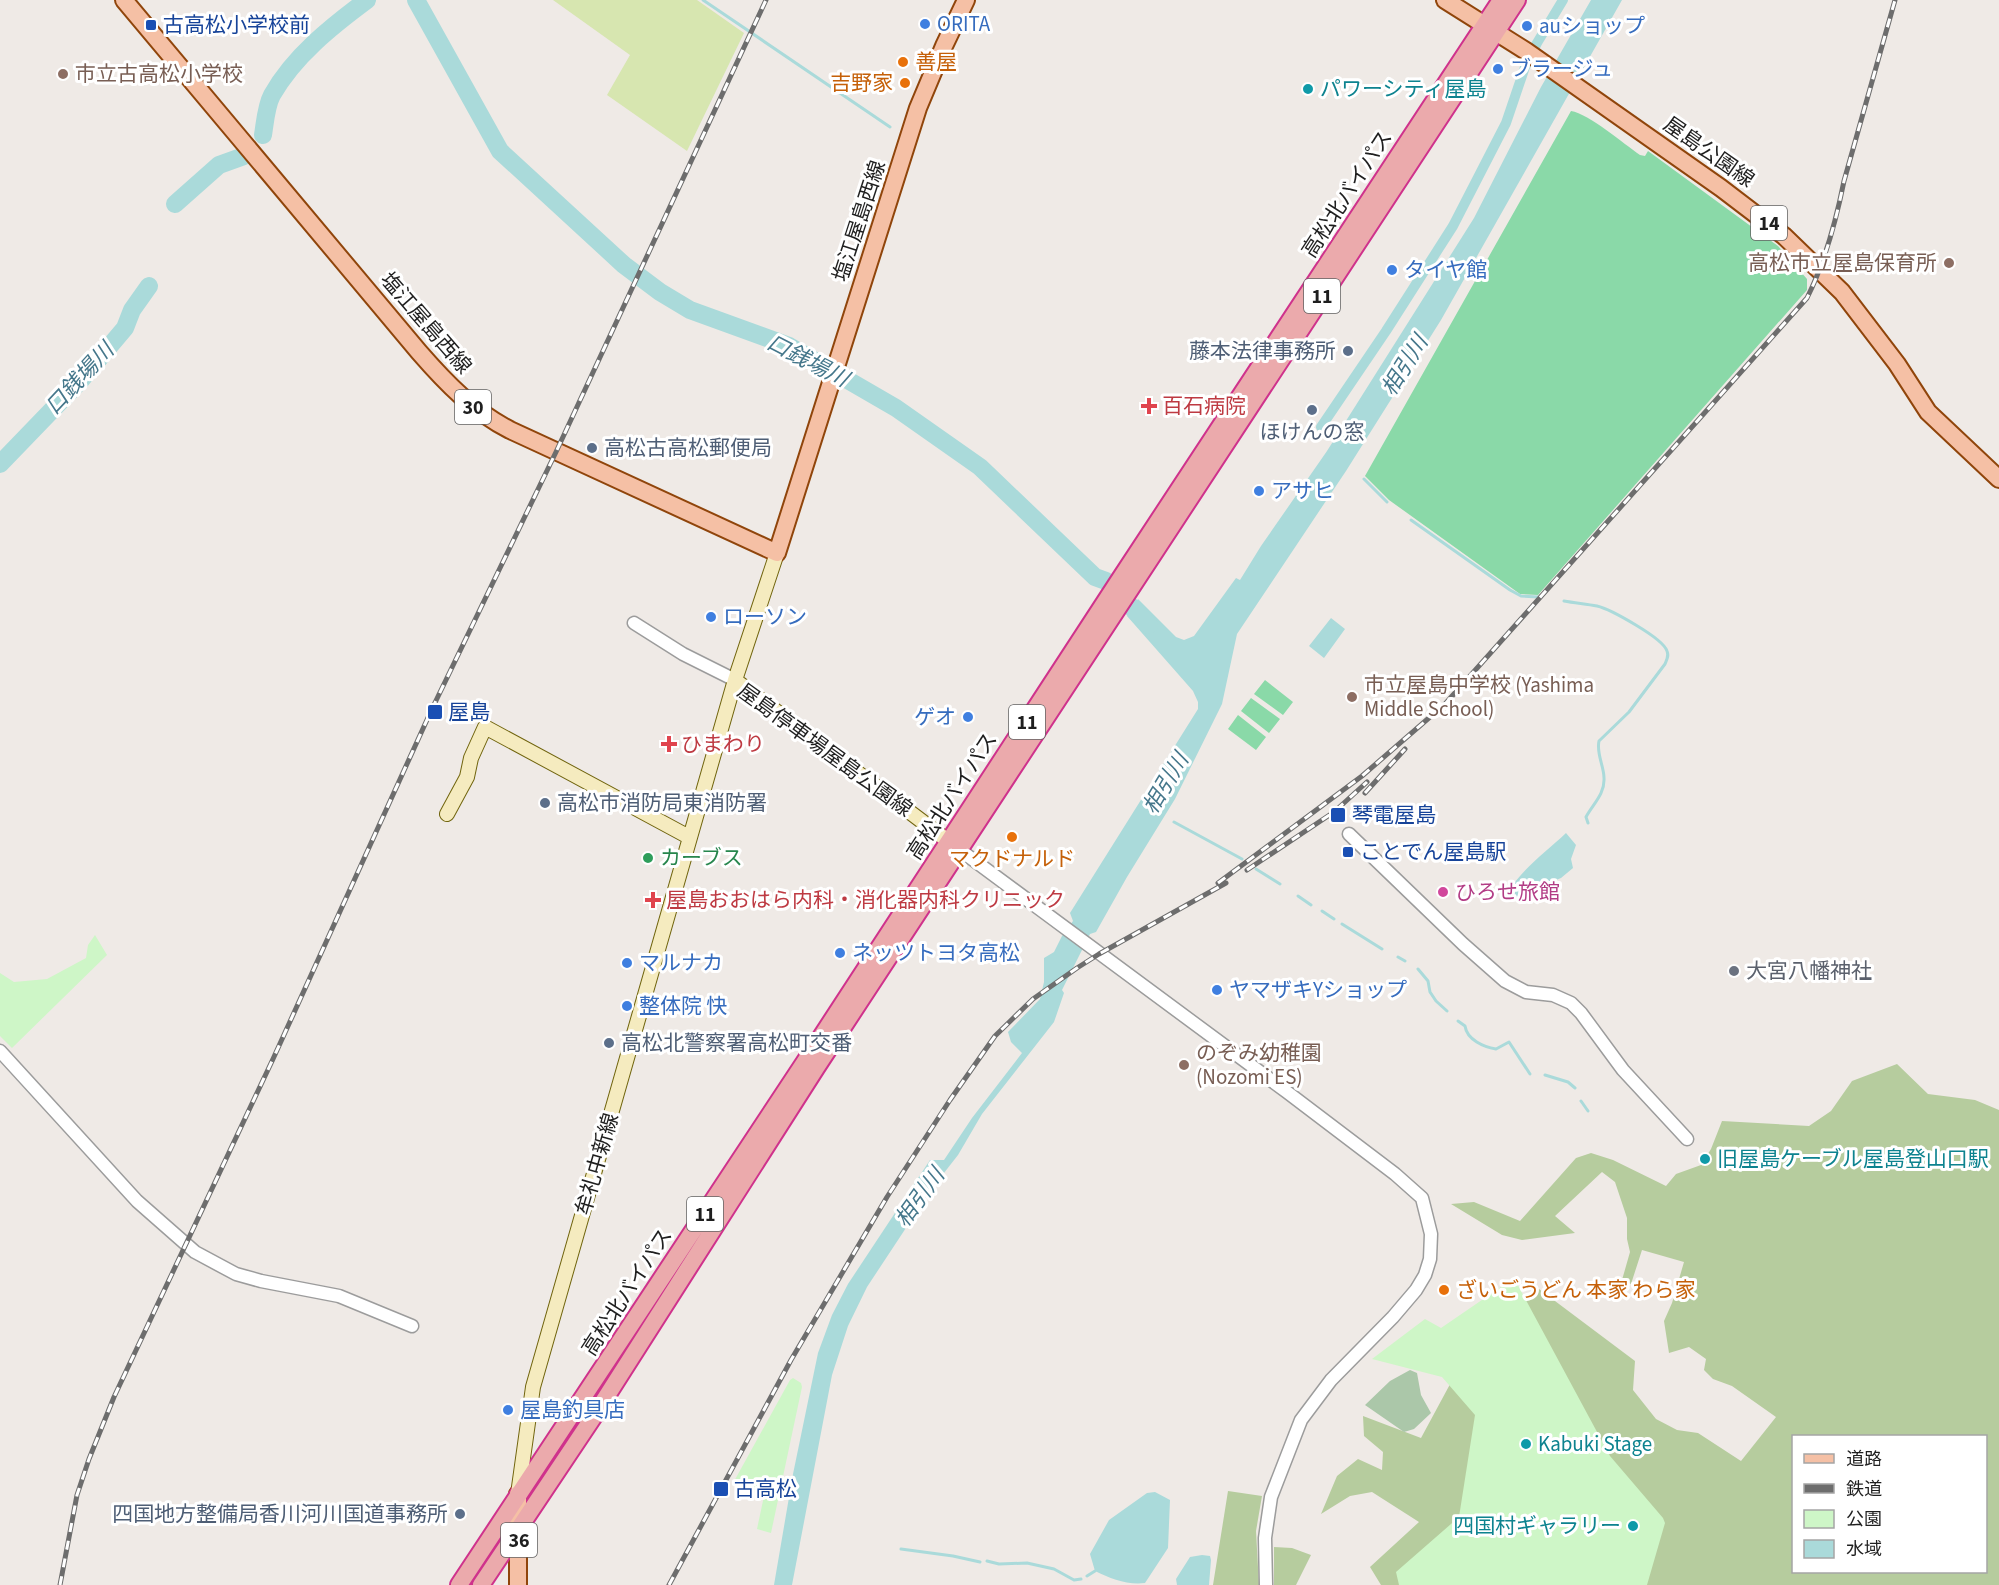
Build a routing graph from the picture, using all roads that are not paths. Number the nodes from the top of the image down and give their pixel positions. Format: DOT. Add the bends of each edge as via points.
graph roads {
  1 [pos="124,0"];
  2 [pos="966,0"];
  3 [pos="1445,0"];
  4 [pos="1501,0"];
  5 [pos="1517,0"];
  6 [pos="1490,28"];
  7 [pos="1999,479"];
  8 [pos="777,553"];
  9 [pos="634,623"];
  10 [pos="735,680"];
  11 [pos="447,814"];
  12 [pos="1350,834"];
  13 [pos="689,837"];
  14 [pos="955,846"];
  15 [pos="0,1051"];
  16 [pos="1687,1139"];
  17 [pos="412,1326"];
  18 [pos="518,1494"];
  19 [pos="519,1528"];
  20 [pos="459,1585"];
  21 [pos="482,1585"];
  22 [pos="518,1585"];
  23 [pos="1266,1585"];
  1 -- 8 [label="main road, 塩江屋島西線 / 30" via="436,371 479,412 556,452"];
  2 -- 8 [label="main road, 塩江屋島西線" via="918,108"];
  3 -- 6 [label="main road"];
  4 -- 6 [label="highway, 高松北バイパス / 11"];
  5 -- 6 [label="highway, 高松北バイパス / 11"];
  6 -- 7 [label="main road, 屋島公園線 / 14" via="1759,215 1811,260 1865,320 1928,412"];
  6 -- 14 [label="highway, 高松北バイパス / 11"];
  8 -- 10 [label="main road"];
  9 -- 10 [label="street"];
  10 -- 13 [label="main road, 屋島停車場屋島公園線"];
  10 -- 14 [label="main road, 屋島停車場屋島公園線"];
  11 -- 13 [label="main road" via="467,777 485,727"];
  12 -- 16 [label="street" via="1505,981 1526,992 1553,995 1581,1013 1623,1071"];
  13 -- 18 [label="main road, 牟礼中新線" via="532,1388"];
  14 -- 18 [label="highway, 高松北バイパス / 11"];
  14 -- 19 [label="highway, 高松北バイパス / 11"];
  14 -- 23 [label="street" via="1287,1092 1422,1198 1431,1234 1425,1275 1393,1317 1331,1380 1301,1420 1271,1497 1265,1538"];
  15 -- 17 [label="street" via="137,1201 195,1252 236,1274 339,1296"];
  18 -- 19 [label="main road, 36"];
  18 -- 20 [label="highway, 高松北バイパス / 11"];
  19 -- 21 [label="highway, 高松北バイパス / 11"];
  19 -- 22 [label="main road, 36"];
}
